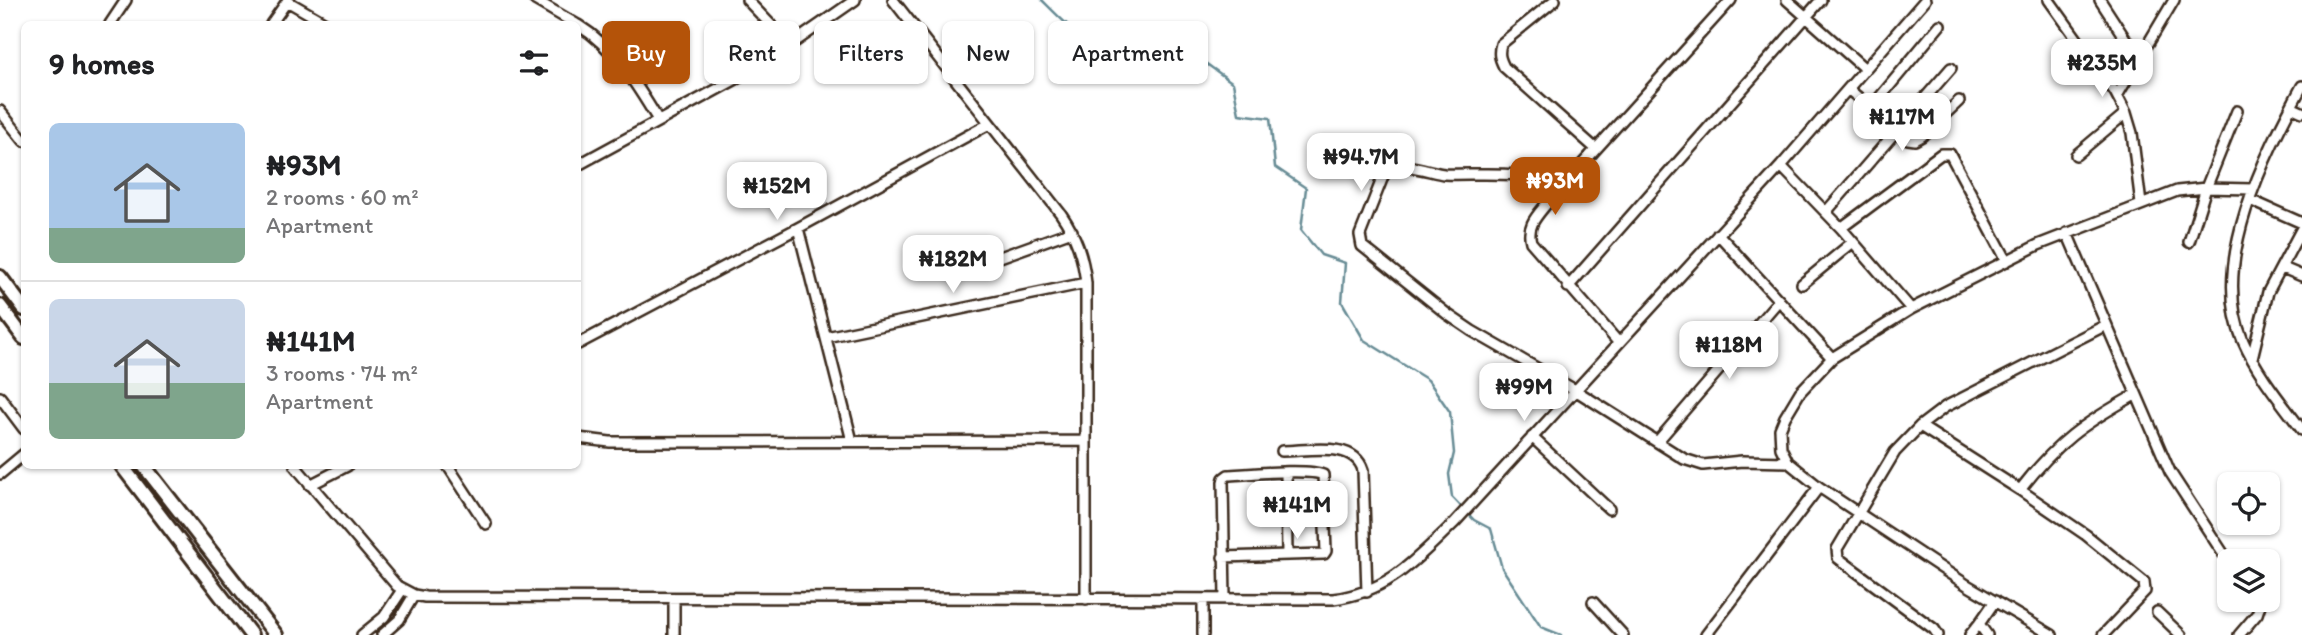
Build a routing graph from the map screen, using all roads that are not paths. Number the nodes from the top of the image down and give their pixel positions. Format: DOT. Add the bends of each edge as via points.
graph roads {
  1 [pos="127,0"];
  2 [pos="535,0"];
  3 [pos="747,0"];
  4 [pos="855,0"];
  5 [pos="892,0"];
  6 [pos="1555,0"];
  7 [pos="1731,0"];
  8 [pos="1787,0"];
  9 [pos="1821,0"];
  10 [pos="1925,0"];
  11 [pos="2049,0"];
  12 [pos="2100,0"];
  13 [pos="2174,0"];
  14 [pos="287,1"];
  15 [pos="1807,16"];
  16 [pos="112,21"];
  17 [pos="273,21"];
  18 [pos="322,21"];
  19 [pos="570,21"];
  20 [pos="767,21"];
  21 [pos="1940,25"];
  22 [pos="581,28"];
  23 [pos="800,38"];
  24 [pos="2138,60"];
  25 [pos="1951,68"];
  26 [pos="1866,69"];
  27 [pos="728,84"];
  28 [pos="2302,86"];
  29 [pos="1848,89"];
  30 [pos="2118,96"];
  31 [pos="1959,101"];
  32 [pos="2291,107"];
  33 [pos="1871,108"];
  34 [pos="0,111"];
  35 [pos="2236,111"];
  36 [pos="2302,111"];
  37 [pos="2126,113"];
  38 [pos="658,120"];
  39 [pos="989,124"];
  40 [pos="1898,131"];
  41 [pos="21,137"];
  42 [pos="1596,149"];
  43 [pos="2076,155"];
  44 [pos="581,163"];
  45 [pos="1781,166"];
  46 [pos="2206,188"];
  47 [pos="2253,189"];
  48 [pos="2250,200"];
  49 [pos="1548,202"];
  50 [pos="2141,204"];
  51 [pos="1825,212"];
  52 [pos="2302,225"];
  53 [pos="798,228"];
  54 [pos="1841,228"];
  55 [pos="1072,231"];
  56 [pos="2067,233"];
  57 [pos="1718,234"];
  58 [pos="1853,242"];
  59 [pos="2189,242"];
  60 [pos="1000,257"];
  61 [pos="2007,261"];
  62 [pos="2283,268"];
  63 [pos="2302,276"];
  64 [pos="0,277"];
  65 [pos="1086,283"];
  66 [pos="1802,284"];
  67 [pos="1568,287"];
  68 [pos="1779,300"];
  69 [pos="21,305"];
  70 [pos="0,306"];
  71 [pos="1911,309"];
  72 [pos="2106,326"];
  73 [pos="21,334"];
  74 [pos="825,337"];
  75 [pos="581,342"];
  76 [pos="1618,342"];
  77 [pos="1832,358"];
  78 [pos="2252,358"];
  79 [pos="1575,390"];
  80 [pos="2135,395"];
  81 [pos="0,397"];
  82 [pos="21,425"];
  83 [pos="1920,426"];
  84 [pos="2302,430"];
  85 [pos="1532,437"];
  86 [pos="581,438"];
  87 [pos="1086,441"];
  88 [pos="852,442"];
  89 [pos="1657,442"];
  90 [pos="1282,451"];
  91 [pos="21,456"];
  92 [pos="1788,462"];
  93 [pos="124,469"];
  94 [pos="146,469"];
  95 [pos="297,469"];
  96 [pos="340,469"];
  97 [pos="450,469"];
  98 [pos="1286,473"];
  99 [pos="0,474"];
  100 [pos="310,485"];
  101 [pos="1819,487"];
  102 [pos="2020,490"];
  103 [pos="1609,509"];
  104 [pos="1859,515"];
  105 [pos="486,524"];
  106 [pos="2220,549"];
  107 [pos="1287,555"];
  108 [pos="1223,557"];
  109 [pos="402,590"];
  110 [pos="1367,592"];
  111 [pos="414,595"];
  112 [pos="674,598"];
  113 [pos="1086,599"];
  114 [pos="1203,599"];
  115 [pos="1225,599"];
  116 [pos="1995,601"];
  117 [pos="1593,602"];
  118 [pos="2157,612"];
  119 [pos="2257,612"];
  120 [pos="1979,624"];
  121 [pos="1710,634"];
  122 [pos="2241,634"];
  123 [pos="251,635"];
  124 [pos="276,635"];
  125 [pos="362,635"];
  126 [pos="382,635"];
  127 [pos="674,635"];
  128 [pos="1203,635"];
  129 [pos="1623,635"];
  130 [pos="1938,635"];
  131 [pos="1970,635"];
  132 [pos="1987,635"];
  133 [pos="2052,635"];
  134 [pos="2103,635"];
  135 [pos="2180,635"];
  1 -- 16 [label="street"];
  2 -- 19 [label="street"];
  3 -- 20 [label="street"];
  4 -- 23 [label="street"];
  5 -- 39 [label="street"];
  6 -- 42 [label="street" via="1501,44 1500,59"];
  7 -- 42 [label="street"];
  8 -- 15 [label="street"];
  9 -- 15 [label="street"];
  10 -- 26 [label="street"];
  11 -- 30 [label="street"];
  12 -- 24 [label="street"];
  13 -- 24 [label="street"];
  14 -- 17 [label="street"];
  14 -- 18 [label="street"];
  15 -- 26 [label="street"];
  15 -- 67 [label="street"];
  21 -- 33 [label="street"];
  22 -- 38 [label="street" via="614,55"];
  24 -- 30 [label="street"];
  25 -- 40 [label="street"];
  26 -- 29 [label="street"];
  27 -- 38 [label="street"];
  28 -- 32 [label="street"];
  29 -- 33 [label="street"];
  29 -- 45 [label="street"];
  30 -- 37 [label="street"];
  31 -- 40 [label="street" via="1915,140"];
  32 -- 36 [label="street"];
  32 -- 47 [label="street"];
  33 -- 40 [label="street"];
  34 -- 41 [label="street"];
  35 -- 46 [label="street"];
  37 -- 43 [label="street"];
  37 -- 50 [label="street"];
  38 -- 44 [label="street"];
  39 -- 53 [label="street"];
  39 -- 55 [label="street"];
  40 -- 51 [label="street"];
  42 -- 49 [label="street"];
  45 -- 51 [label="street"];
  45 -- 57 [label="street"];
  46 -- 47 [label="street"];
  46 -- 50 [label="street" via="2177,191"];
  46 -- 59 [label="street"];
  47 -- 48 [label="street"];
  48 -- 52 [label="street"];
  48 -- 78 [label="street" via="2231,279 2237,326"];
  49 -- 67 [label="street" via="1529,234"];
  49 -- 79 [label="street" via="1527,177 1519,175 1469,176 1390,165 1360,240 1447,314"];
  50 -- 56 [label="street"];
  51 -- 54 [label="street"];
  52 -- 62 [label="street"];
  53 -- 74 [label="street"];
  53 -- 75 [label="street"];
  54 -- 58 [label="street"];
  54 -- 61 [label="street" via="1946,152"];
  55 -- 60 [label="street"];
  55 -- 65 [label="street"];
  56 -- 61 [label="street"];
  56 -- 72 [label="street"];
  57 -- 68 [label="street"];
  57 -- 76 [label="street"];
  58 -- 66 [label="street"];
  58 -- 71 [label="street"];
  61 -- 71 [label="street"];
  62 -- 63 [label="street"];
  62 -- 78 [label="street" via="2268,292"];
  64 -- 69 [label="main road"];
  65 -- 74 [label="street"];
  65 -- 87 [label="street"];
  67 -- 76 [label="street"];
  68 -- 77 [label="street"];
  68 -- 89 [label="street"];
  70 -- 73 [label="main road"];
  71 -- 77 [label="street"];
  72 -- 80 [label="street"];
  72 -- 83 [label="street" via="1945,407"];
  74 -- 88 [label="street"];
  76 -- 79 [label="street"];
  77 -- 92 [label="street" via="1785,416 1779,439"];
  78 -- 84 [label="street"];
  79 -- 85 [label="street"];
  79 -- 89 [label="street"];
  80 -- 102 [label="street" via="2064,440"];
  80 -- 106 [label="street" via="2170,472"];
  81 -- 82 [label="street"];
  83 -- 102 [label="street"];
  83 -- 104 [label="street" via="1895,452"];
  85 -- 103 [label="street"];
  85 -- 110 [label="street" via="1454,523 1399,574"];
  86 -- 88 [label="street"];
  87 -- 88 [label="street"];
  87 -- 113 [label="street"];
  89 -- 92 [label="street" via="1703,465"];
  90 -- 110 [label="street" via="1342,450 1361,464"];
  91 -- 99 [label="street"];
  92 -- 101 [label="street"];
  93 -- 123 [label="main road"];
  94 -- 124 [label="main road"];
  95 -- 100 [label="street"];
  96 -- 100 [label="street"];
  97 -- 105 [label="street"];
  98 -- 107 [label="street"];
  98 -- 107 [label="street" via="1323,475 1326,551"];
  98 -- 108 [label="street" via="1224,478"];
  100 -- 109 [label="street"];
  101 -- 104 [label="street"];
  101 -- 121 [label="street"];
  102 -- 134 [label="street" via="2087,535 2144,582 2145,591"];
  104 -- 116 [label="street"];
  104 -- 130 [label="street" via="1837,549 1838,558"];
  107 -- 108 [label="street"];
  108 -- 115 [label="street"];
  109 -- 111 [label="street"];
  109 -- 125 [label="street" via="384,617"];
  110 -- 115 [label="street" via="1333,599"];
  111 -- 112 [label="street"];
  111 -- 126 [label="street"];
  112 -- 113 [label="street"];
  112 -- 127 [label="street"];
  113 -- 114 [label="street"];
  114 -- 115 [label="street"];
  114 -- 128 [label="street"];
  116 -- 120 [label="street"];
  116 -- 133 [label="street"];
  117 -- 129 [label="street"];
  118 -- 135 [label="street"];
  119 -- 122 [label="street"];
  120 -- 131 [label="street"];
  120 -- 132 [label="street"];
}
